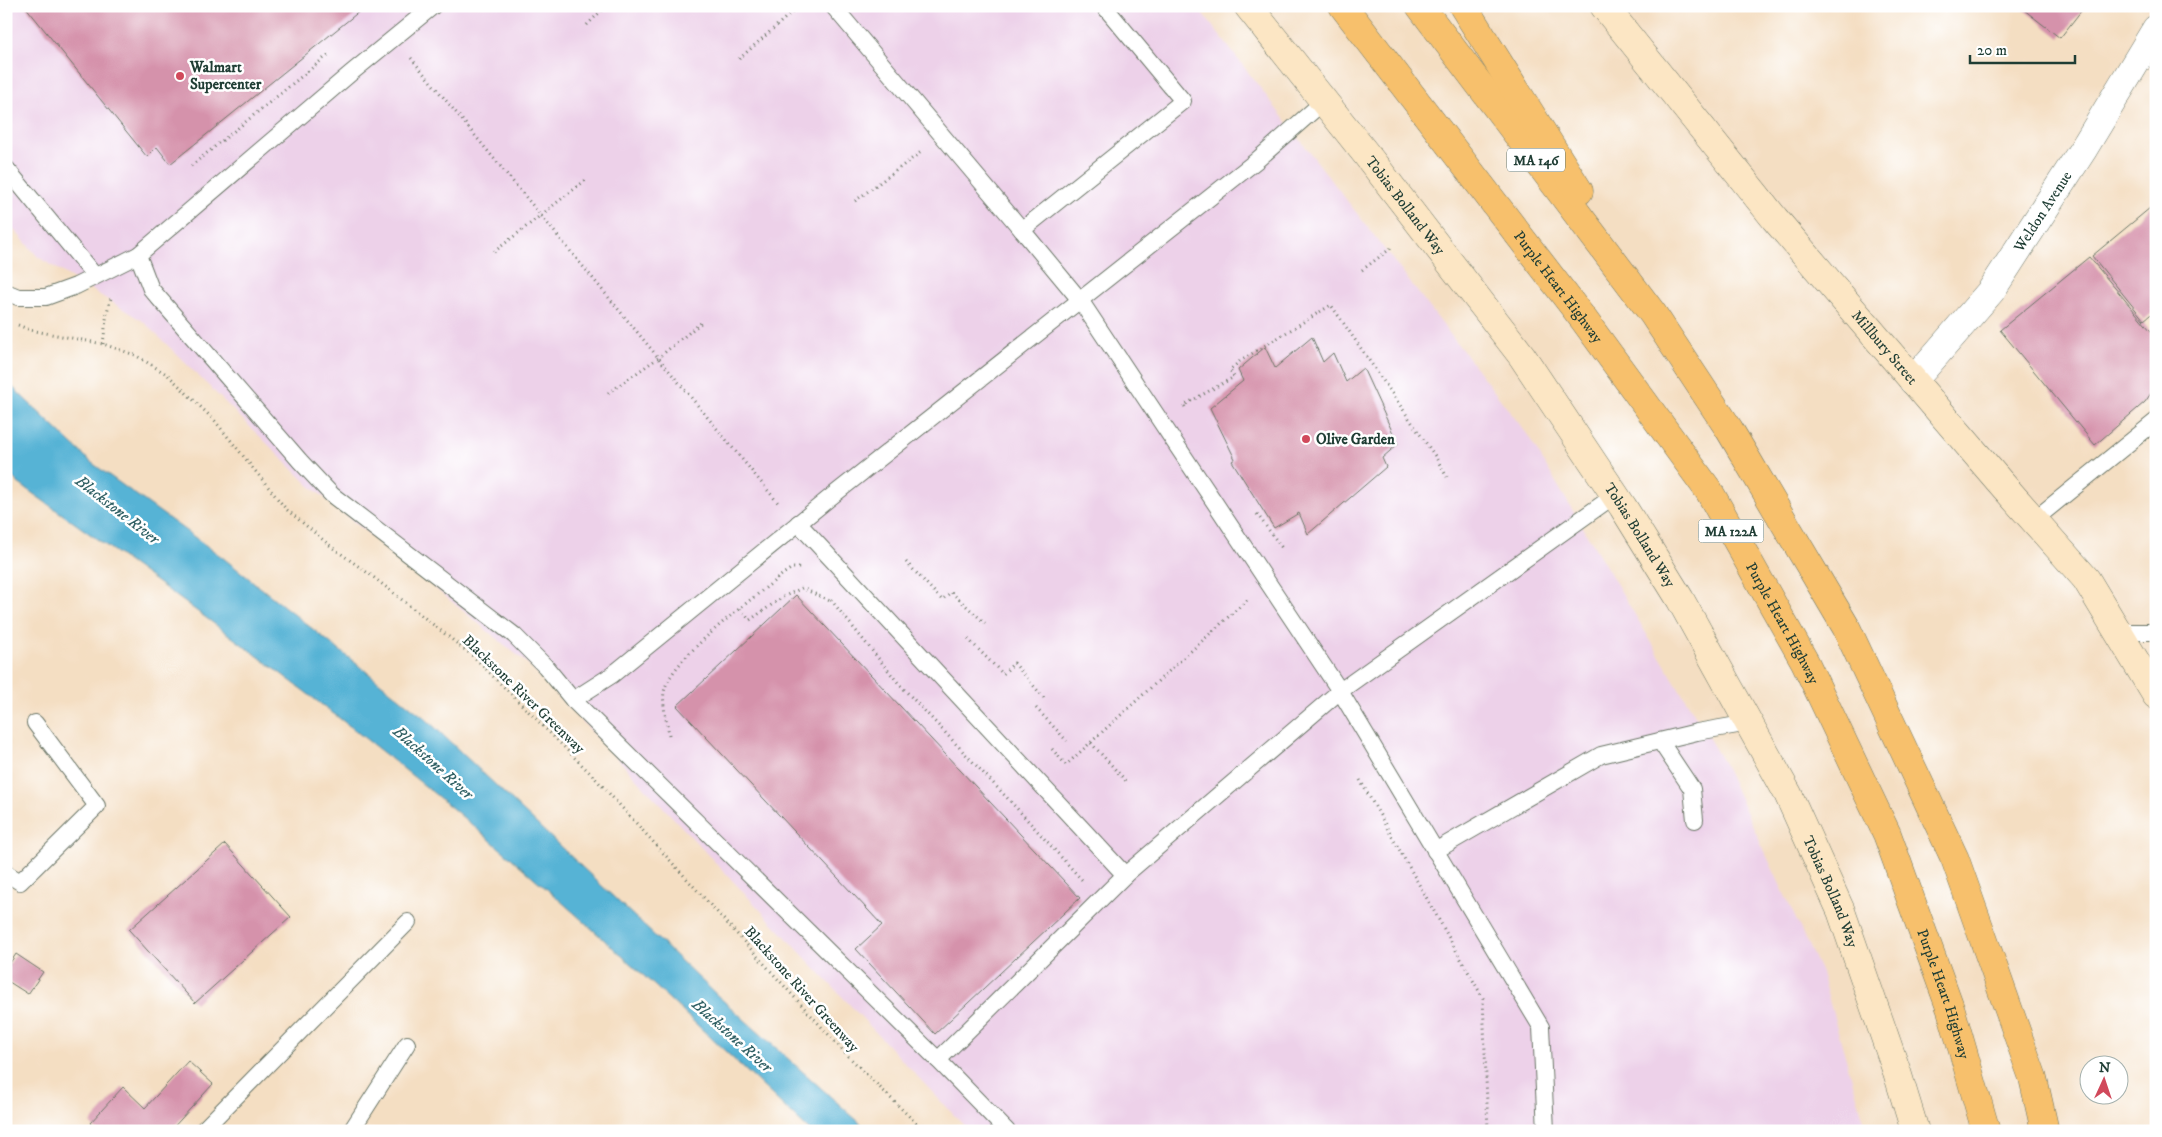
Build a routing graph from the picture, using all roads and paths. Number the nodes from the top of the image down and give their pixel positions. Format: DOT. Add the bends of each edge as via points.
graph roads {
  1 [pos="433,6"];
  2 [pos="606,6"];
  3 [pos="799,6"];
  4 [pos="833,6"];
  5 [pos="1104,6"];
  6 [pos="1248,6"];
  7 [pos="1343,6"];
  8 [pos="1420,6"];
  9 [pos="1463,6"];
  10 [pos="1604,6"];
  11 [pos="586,24"];
  12 [pos="2156,30"];
  13 [pos="332,51"];
  14 [pos="411,58"];
  15 [pos="739,59"];
  16 [pos="1324,101"];
  17 [pos="911,161"];
  18 [pos="191,166"];
  19 [pos="6,168"];
  20 [pos="587,179"];
  21 [pos="855,201"];
  22 [pos="541,216"];
  23 [pos="1022,230"];
  24 [pos="1394,246"];
  25 [pos="494,252"];
  26 [pos="138,255"];
  27 [pos="122,263"];
  28 [pos="1362,270"];
  29 [pos="95,276"];
  30 [pos="6,292"];
  31 [pos="1080,300"];
  32 [pos="1653,314"];
  33 [pos="702,322"];
  34 [pos="14,323"];
  35 [pos="103,344"];
  36 [pos="658,358"];
  37 [pos="1913,381"];
  38 [pos="608,393"];
  39 [pos="1189,413"];
  40 [pos="2156,421"];
  41 [pos="1447,477"];
  42 [pos="1615,495"];
  43 [pos="1253,508"];
  44 [pos="773,511"];
  45 [pos="2034,520"];
  46 [pos="798,524"];
  47 [pos="1282,548"];
  48 [pos="906,562"];
  49 [pos="805,570"];
  50 [pos="826,594"];
  51 [pos="832,602"];
  52 [pos="1252,606"];
  53 [pos="740,609"];
  54 [pos="985,623"];
  55 [pos="2118,632"];
  56 [pos="2156,632"];
  57 [pos="968,639"];
  58 [pos="1340,691"];
  59 [pos="2156,695"];
  60 [pos="1045,699"];
  61 [pos="573,700"];
  62 [pos="1036,708"];
  63 [pos="35,723"];
  64 [pos="1749,723"];
  65 [pos="669,734"];
  66 [pos="1067,741"];
  67 [pos="1660,741"];
  68 [pos="1091,743"];
  69 [pos="1052,749"];
  70 [pos="1359,779"];
  71 [pos="1126,780"];
  72 [pos="1695,820"];
  73 [pos="1435,851"];
  74 [pos="6,873"];
  75 [pos="1125,875"];
  76 [pos="1082,881"];
  77 [pos="408,922"];
  78 [pos="407,1044"];
  79 [pos="938,1060"];
  80 [pos="202,1131"];
  81 [pos="351,1131"];
  82 [pos="924,1131"];
  83 [pos="1007,1131"];
  84 [pos="1488,1131"];
  85 [pos="1546,1131"];
  86 [pos="1915,1131"];
  87 [pos="1986,1131"];
  88 [pos="2045,1131"];
  1 -- 26 [label="lane"];
  2 -- 11 [label="path"];
  3 -- 15 [label="path"];
  4 -- 23 [label="lane"];
  5 -- 23 [label="lane" via="1183,101"];
  6 -- 16 [label="street, Tobias Bolland Way"];
  7 -- 87 [label="highway, Purple Heart Highway / MA 122A" via="1584,320 1709,491 1805,662 1887,834 1951,1010"];
  8 -- 32 [label="highway, MA 146"];
  9 -- 32 [label="highway, MA 122A" via="1553,147"];
  10 -- 37 [label="street, Millbury Street" via="1775,219"];
  12 -- 37 [label="street, Weldon Avenue" via="1991,291"];
  13 -- 18 [label="path"];
  14 -- 22 [label="path"];
  16 -- 31 [label="lane" via="1256,161"];
  16 -- 42 [label="street, Tobias Bolland Way" via="1522,356"];
  17 -- 21 [label="path"];
  19 -- 29 [label="lane"];
  20 -- 22 [label="path"];
  22 -- 25 [label="path"];
  22 -- 36 [label="path"];
  23 -- 31 [label="lane"];
  24 -- 28 [label="path"];
  26 -- 27 [label="lane"];
  26 -- 61 [label="lane" via="151,289 332,495 514,635"];
  27 -- 29 [label="lane"];
  27 -- 35 [label="path" via="107,312"];
  29 -- 30 [label="lane" via="46,297 18,297"];
  31 -- 46 [label="lane"];
  31 -- 58 [label="lane"];
  32 -- 88 [label="highway, MA 122A" via="1730,429 1846,627 1955,859 2032,1078"];
  33 -- 36 [label="path"];
  34 -- 35 [label="path, Blackstone River Greenway" via="30,330"];
  35 -- 82 [label="path, Blackstone River Greenway" via="135,355 168,375 215,422 286,509 474,658 595,778 848,1056"];
  36 -- 38 [label="path"];
  36 -- 44 [label="path" via="780,506"];
  37 -- 45 [label="street, Millbury Street"];
  39 -- 41 [label="path" via="1184,405 1234,377 1230,370 1240,361 1331,305"];
  40 -- 45 [label="lane"];
  42 -- 58 [label="lane"];
  42 -- 64 [label="street, Tobias Bolland Way" via="1680,599"];
  43 -- 47 [label="path"];
  45 -- 55 [label="street, Millbury Street" via="2086,579"];
  46 -- 61 [label="lane" via="612,675"];
  46 -- 75 [label="lane"];
  48 -- 54 [label="path" via="942,600 951,592"];
  49 -- 53 [label="path" via="792,568"];
  50 -- 51 [label="path"];
  51 -- 53 [label="path" via="802,588 750,620"];
  51 -- 76 [label="path" via="900,685"];
  52 -- 68 [label="path" via="1248,600"];
  53 -- 65 [label="path" via="689,652 668,678 663,694"];
  55 -- 56 [label="lane"];
  55 -- 59 [label="street, Millbury Street"];
  57 -- 60 [label="path" via="1003,674 1014,663"];
  58 -- 73 [label="lane"];
  58 -- 75 [label="lane"];
  61 -- 79 [label="lane"];
  62 -- 66 [label="path"];
  63 -- 74 [label="lane" via="97,806 20,882"];
  64 -- 67 [label="lane"];
  64 -- 86 [label="street, Tobias Bolland Way" via="1788,794 1840,912"];
  67 -- 72 [label="lane" via="1692,789"];
  67 -- 73 [label="lane" via="1602,755"];
  68 -- 69 [label="path" via="1066,765"];
  68 -- 71 [label="path"];
  70 -- 84 [label="path" via="1483,998"];
  73 -- 85 [label="lane" via="1541,1027"];
  75 -- 79 [label="lane"];
  77 -- 80 [label="lane"];
  78 -- 81 [label="lane"];
  79 -- 83 [label="lane"];
}
